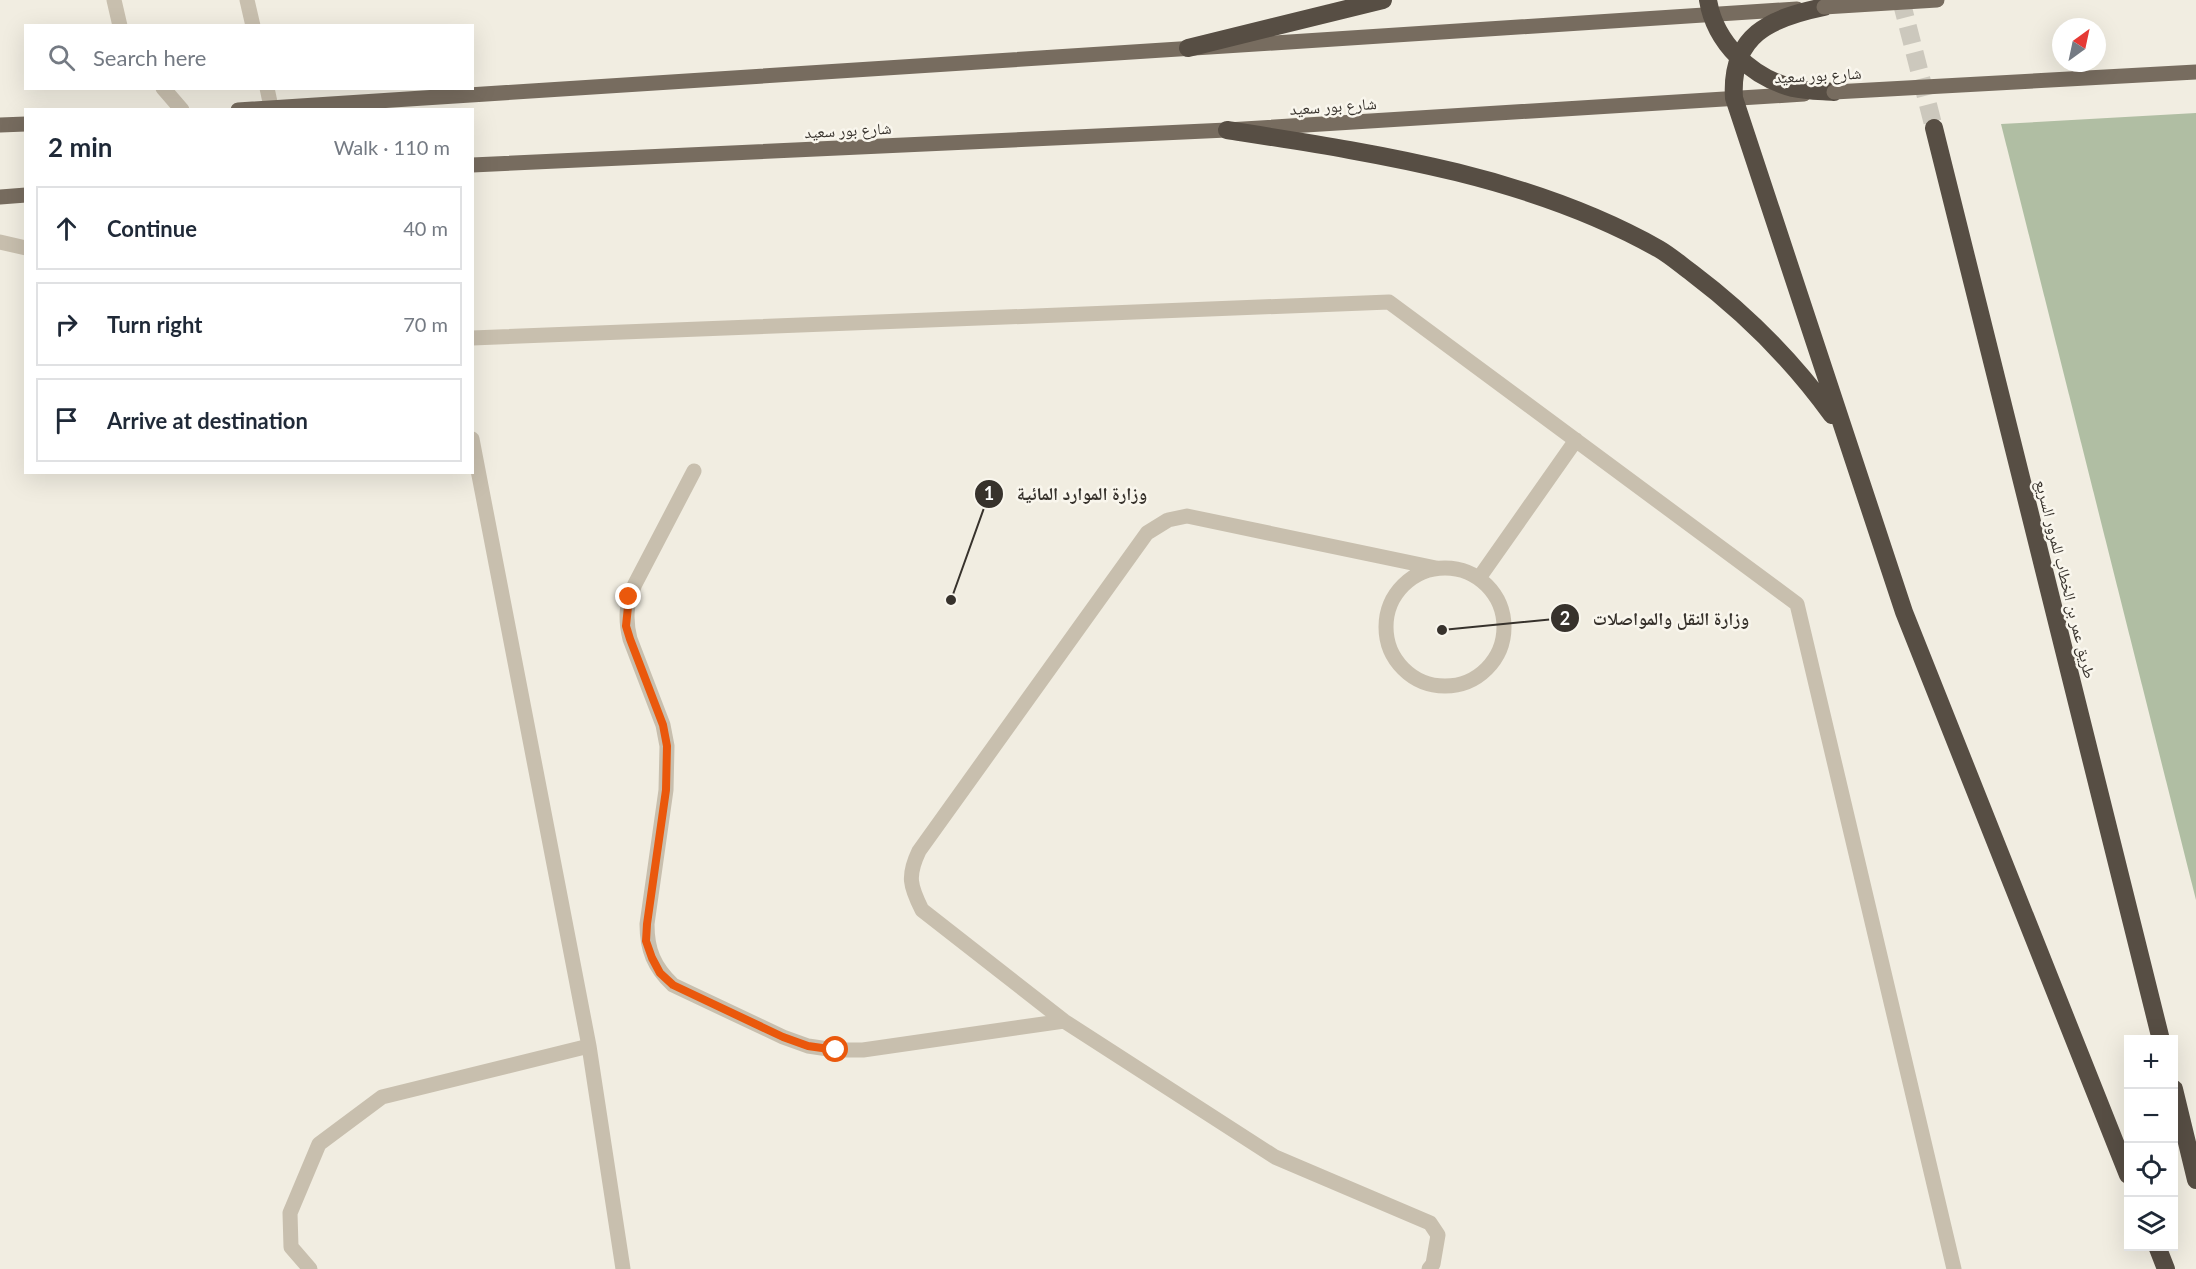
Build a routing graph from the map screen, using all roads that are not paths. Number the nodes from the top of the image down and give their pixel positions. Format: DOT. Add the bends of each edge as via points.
graph roads {
  1 [pos="114,0"];
  2 [pos="247,0"];
  3 [pos="1383,0"];
  4 [pos="1937,0"];
  5 [pos="1709,7"];
  6 [pos="1824,7"];
  7 [pos="120,24"];
  8 [pos="253,24"];
  9 [pos="1188,48"];
  10 [pos="1739,58"];
  11 [pos="2196,72"];
  12 [pos="165,90"];
  13 [pos="267,90"];
  14 [pos="1834,92"];
  15 [pos="1734,99"];
  16 [pos="271,107"];
  17 [pos="180,108"];
  18 [pos="260,108"];
  19 [pos="24,124"];
  20 [pos="0,125"];
  21 [pos="1934,128"];
  22 [pos="1227,130"];
  23 [pos="474,165"];
  24 [pos="24,195"];
  25 [pos="0,197"];
  26 [pos="0,242"];
  27 [pos="24,248"];
  28 [pos="474,338"];
  29 [pos="1844,430"];
  30 [pos="1576,440"];
  31 [pos="474,450"];
  32 [pos="694,471"];
  33 [pos="1436,568"];
  34 [pos="1479,578"];
  35 [pos="1064,1021"];
  36 [pos="2160,1035"];
  37 [pos="589,1047"];
  38 [pos="2178,1106"];
  39 [pos="2124,1165"];
  40 [pos="2196,1180"];
  41 [pos="2159,1251"];
  42 [pos="310,1269"];
  43 [pos="623,1269"];
  44 [pos="1429,1269"];
  45 [pos="1954,1269"];
  46 [pos="2166,1269"];
  1 -- 7 [label="street"];
  2 -- 8 [label="street"];
  3 -- 9 [label="highway"];
  4 -- 6 [label="main road, bridge"];
  5 -- 6 [label="main road" via="1747,13"];
  5 -- 9 [label="main road"];
  5 -- 10 [label="highway" via="1720,37"];
  6 -- 10 [label="highway" via="1767,25 1753,36"];
  9 -- 16 [label="main road"];
  10 -- 14 [label="highway" via="1763,75 1793,88"];
  10 -- 15 [label="highway" via="1733,81"];
  11 -- 14 [label="main road, شارع بور سعيد, bridge"];
  12 -- 17 [label="street"];
  13 -- 16 [label="street"];
  14 -- 15 [label="main road, شارع بور سعيد"];
  15 -- 22 [label="main road, شارع بور سعيد"];
  15 -- 29 [label="highway"];
  16 -- 18 [label="main road"];
  19 -- 20 [label="main road"];
  21 -- 36 [label="highway, طريق عمر بن الخطاب للمرور السريع"];
  22 -- 23 [label="main road, شارع بور سعيد"];
  22 -- 29 [label="highway" via="1360,150 1473,178 1537,195 1629,234 1660,250 1713,289 1807,380"];
  24 -- 25 [label="main road"];
  26 -- 27 [label="street"];
  28 -- 30 [label="street" via="1389,302"];
  29 -- 39 [label="highway" via="1904,612"];
  30 -- 34 [label="street"];
  30 -- 45 [label="street" via="1797,604"];
  31 -- 37 [label="street"];
  32 -- 35 [label="street" via="635,584 626,611 626,626 663,725 667,746 666,790 646,941 660,973 673,985 783,1037 836,1050 880,1048"];
  33 -- 34 [label="street" via="1462,570"];
  33 -- 34 [label="street" via="1407,581 1394,596 1387,614 1386,634 1403,669 1438,686 1458,685 1476,678 1491,665 1501,648 1505,629 1502,610 1493,592"];
  33 -- 35 [label="street" via="1187,516 1168,520 1147,533 919,852 912,868 911,888 922,910"];
  35 -- 44 [label="street" via="1275,1157 1430,1223 1438,1235"];
  37 -- 42 [label="street" via="382,1097 319,1144 290,1213 291,1247"];
  37 -- 43 [label="street"];
  38 -- 40 [label="highway"];
  41 -- 46 [label="highway"];
}
